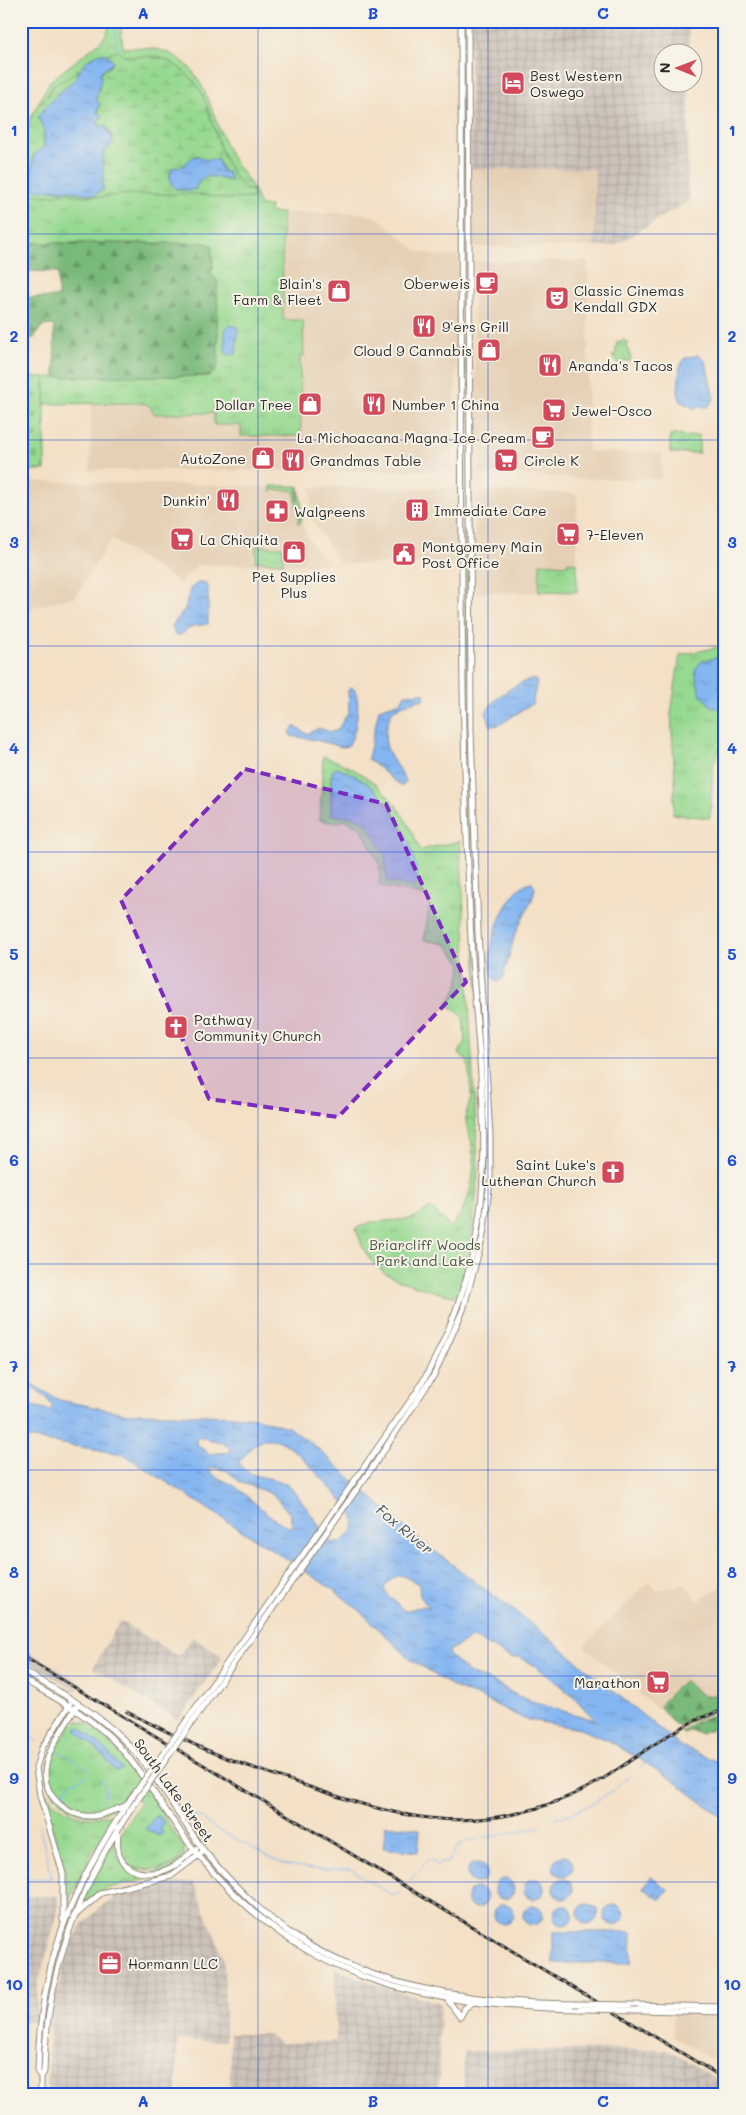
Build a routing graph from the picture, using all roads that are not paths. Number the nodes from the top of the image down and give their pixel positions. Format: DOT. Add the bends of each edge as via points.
graph roads {
  1 [pos="461,21"];
  2 [pos="468,21"];
  3 [pos="369,1467"];
  4 [pos="21,1670"];
  5 [pos="21,1678"];
  6 [pos="72,1701"];
  7 [pos="78,1704"];
  8 [pos="68,1706"];
  9 [pos="75,1710"];
  10 [pos="134,1800"];
  11 [pos="127,1805"];
  12 [pos="117,1828"];
  13 [pos="200,1845"];
  14 [pos="193,1850"];
  15 [pos="204,1852"];
  16 [pos="199,1856"];
  17 [pos="73,1917"];
  18 [pos="62,1925"];
  19 [pos="447,1999"];
  20 [pos="472,2003"];
  21 [pos="725,2007"];
  22 [pos="725,2012"];
  23 [pos="41,2078"];
  24 [pos="42,2094"];
  1 -- 3 [label="main road" via="464,739 469,896 484,1140 483,1179 471,1261 448,1331 418,1390"];
  2 -- 3 [label="main road" via="471,729 490,1181 477,1264 454,1332 420,1398"];
  3 -- 10 [label="main road, bridge"];
  4 -- 6 [label="main road, South Lake Street"];
  5 -- 8 [label="main road, South Lake Street"];
  6 -- 7 [label="main road, South Lake Street"];
  6 -- 8 [label="main road"];
  7 -- 9 [label="main road"];
  7 -- 13 [label="main road, South Lake Street" via="108,1725 137,1754"];
  8 -- 9 [label="main road, South Lake Street"];
  8 -- 18 [label="main road" via="42,1748 36,1768 40,1794 63,1874"];
  9 -- 11 [label="main road" via="47,1759 44,1775 48,1790 64,1808 84,1816 104,1814"];
  9 -- 14 [label="main road, South Lake Street" via="122,1750 153,1789"];
  10 -- 11 [label="main road"];
  10 -- 12 [label="main road"];
  11 -- 18 [label="main road" via="92,1860"];
  12 -- 14 [label="main road" via="120,1857 135,1871 149,1873 166,1869"];
  12 -- 17 [label="main road" via="96,1864"];
  13 -- 14 [label="main road"];
  13 -- 15 [label="main road, South Lake Street"];
  14 -- 16 [label="main road, South Lake Street"];
  15 -- 16 [label="main road"];
  15 -- 21 [label="main road, South Lake Street, bridge" via="255,1905 298,1938 363,1970 443,1992 492,1999"];
  16 -- 17 [label="main road" via="166,1878 100,1893"];
  16 -- 19 [label="main road, South Lake Street" via="226,1888 267,1924 323,1960 377,1982"];
  17 -- 23 [label="main road" via="50,1998"];
  18 -- 23 [label="main road" via="42,2014 38,2072"];
  19 -- 20 [label="main road, South Lake Street"];
  19 -- 20 [label="main road" via="460,2017"];
  20 -- 22 [label="main road, South Lake Street, bridge"];
  23 -- 24 [label="main road"];
}
